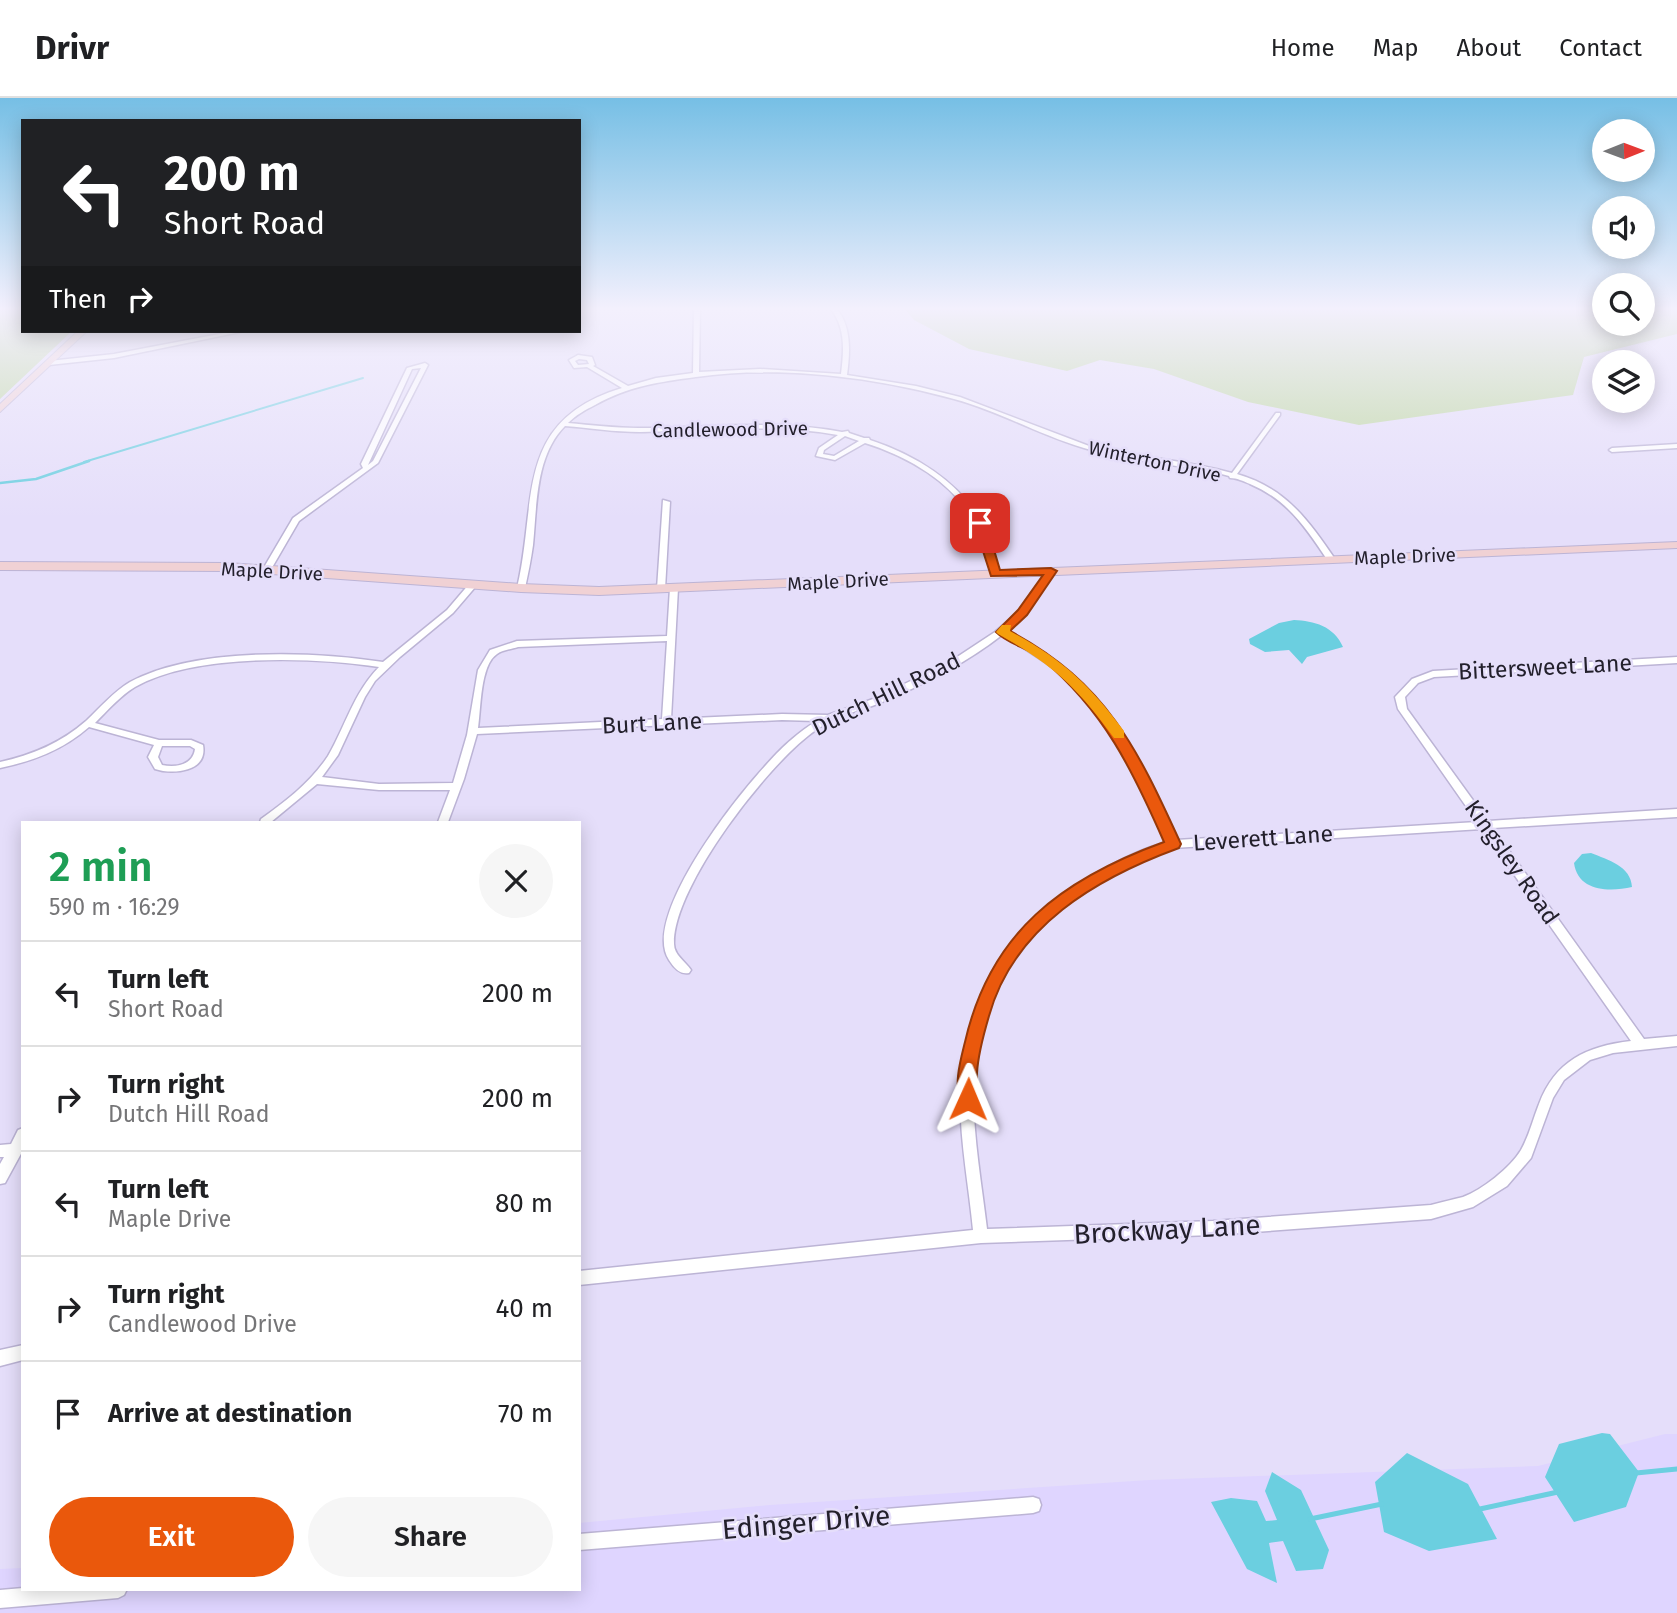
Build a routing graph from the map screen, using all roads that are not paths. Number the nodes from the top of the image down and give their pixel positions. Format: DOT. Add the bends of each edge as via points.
graph roads {
  1 [pos="33,378"];
  2 [pos="405,378"];
  3 [pos="419,378"];
  4 [pos="608,378"];
  5 [pos="681,378"];
  6 [pos="856,378"];
  7 [pos="626,388"];
  8 [pos="0,409"];
  9 [pos="1278,414"];
  10 [pos="562,424"];
  11 [pos="380,431"];
  12 [pos="392,431"];
  13 [pos="846,432"];
  14 [pos="867,439"];
  15 [pos="1677,446"];
  16 [pos="1612,450"];
  17 [pos="366,467"];
  18 [pos="1232,477"];
  19 [pos="666,502"];
  20 [pos="1677,545"];
  21 [pos="1331,559"];
  22 [pos="0,566"];
  23 [pos="267,569"];
  24 [pos="1051,571"];
  25 [pos="995,574"];
  26 [pos="473,585"];
  27 [pos="521,588"];
  28 [pos="667,588"];
  29 [pos="1002,632"];
  30 [pos="671,638"];
  31 [pos="1677,660"];
  32 [pos="386,664"];
  33 [pos="1415,681"];
  34 [pos="830,718"];
  35 [pos="666,723"];
  36 [pos="88,724"];
  37 [pos="473,732"];
  38 [pos="159,743"];
  39 [pos="0,765"];
  40 [pos="315,780"];
  41 [pos="456,786"];
  42 [pos="1677,813"];
  43 [pos="266,821"];
  44 [pos="443,821"];
  45 [pos="1485,824"];
  46 [pos="1173,844"];
  47 [pos="685,970"];
  48 [pos="1677,1041"];
  49 [pos="1640,1044"];
  50 [pos="21,1139"];
  51 [pos="16,1150"];
  52 [pos="0,1151"];
  53 [pos="2,1172"];
  54 [pos="981,1236"];
  55 [pos="581,1278"];
  56 [pos="21,1353"];
  57 [pos="0,1358"];
  58 [pos="1033,1504"];
  59 [pos="581,1542"];
  60 [pos="94,1591"];
  61 [pos="0,1599"];
  1 -- 8 [label="street"];
  2 -- 11 [label="street"];
  3 -- 12 [label="street"];
  4 -- 7 [label="street"];
  5 -- 7 [label="street, Winterton Drive"];
  6 -- 18 [label="street, Winterton Drive" via="958,398 1086,447"];
  7 -- 10 [label="street, Winterton Drive" via="591,403"];
  9 -- 18 [label="street"];
  10 -- 13 [label="street, Candlewood Drive" via="629,430 802,426"];
  10 -- 27 [label="street, Winterton Drive" via="545,449"];
  11 -- 12 [label="street"];
  11 -- 17 [label="street"];
  12 -- 17 [label="street" via="376,462"];
  13 -- 14 [label="street, Candlewood Drive"];
  13 -- 14 [label="street" via="821,449 819,456 835,458"];
  14 -- 25 [label="street, Candlewood Drive" via="932,472 954,489 980,523"];
  15 -- 16 [label="street"];
  17 -- 23 [label="street" via="296,520"];
  18 -- 21 [label="street, Winterton Drive" via="1282,499"];
  19 -- 28 [label="street"];
  20 -- 21 [label="street, Maple Drive"];
  21 -- 24 [label="street, Maple Drive"];
  22 -- 23 [label="street, Maple Drive"];
  23 -- 26 [label="street, Maple Drive"];
  24 -- 25 [label="street, Maple Drive"];
  24 -- 29 [label="street, Dutch Hill Road"];
  25 -- 28 [label="street, Maple Drive"];
  26 -- 27 [label="street, Maple Drive"];
  26 -- 32 [label="street" via="450,614"];
  27 -- 28 [label="street, Maple Drive"];
  28 -- 30 [label="street"];
  29 -- 34 [label="street, Dutch Hill Road" via="912,685"];
  29 -- 46 [label="street" via="1045,655 1097,704 1137,764"];
  30 -- 35 [label="street"];
  30 -- 37 [label="street" via="503,647 489,656 484,668"];
  31 -- 33 [label="street, Bittersweet Lane" via="1465,670"];
  32 -- 36 [label="street" via="326,658 177,666 128,688"];
  32 -- 40 [label="street" via="362,694 334,754"];
  33 -- 45 [label="street, Kingsley Road" via="1400,696 1403,709"];
  34 -- 35 [label="street, Burt Lane"];
  34 -- 47 [label="street, Dutch Hill Road" via="792,742 765,772 696,870 670,920 671,956"];
  35 -- 37 [label="street, Burt Lane"];
  36 -- 38 [label="street"];
  36 -- 39 [label="street" via="54,748"];
  37 -- 41 [label="street"];
  38 -- 38 [label="street" via="153,757 165,770 185,767 199,755 200,747 191,743"];
  40 -- 41 [label="street" via="379,787"];
  40 -- 43 [label="street"];
  41 -- 44 [label="street"];
  42 -- 45 [label="street, Leverett Lane"];
  45 -- 46 [label="street, Leverett Lane"];
  45 -- 49 [label="street, Kingsley Road"];
  46 -- 54 [label="street, Leverett Lane" via="1086,884 1025,932 1005,960 980,1013 967,1072"];
  48 -- 49 [label="street, Brockway Lane"];
  49 -- 54 [label="street, Brockway Lane" via="1586,1056 1560,1076 1527,1154 1502,1181 1468,1202 1431,1212 1213,1228"];
  50 -- 51 [label="street"];
  51 -- 52 [label="street"];
  51 -- 53 [label="street"];
  54 -- 55 [label="street, Brockway Lane"];
  56 -- 57 [label="street"];
  58 -- 59 [label="street, Edinger Drive"];
  60 -- 61 [label="street"];
}
